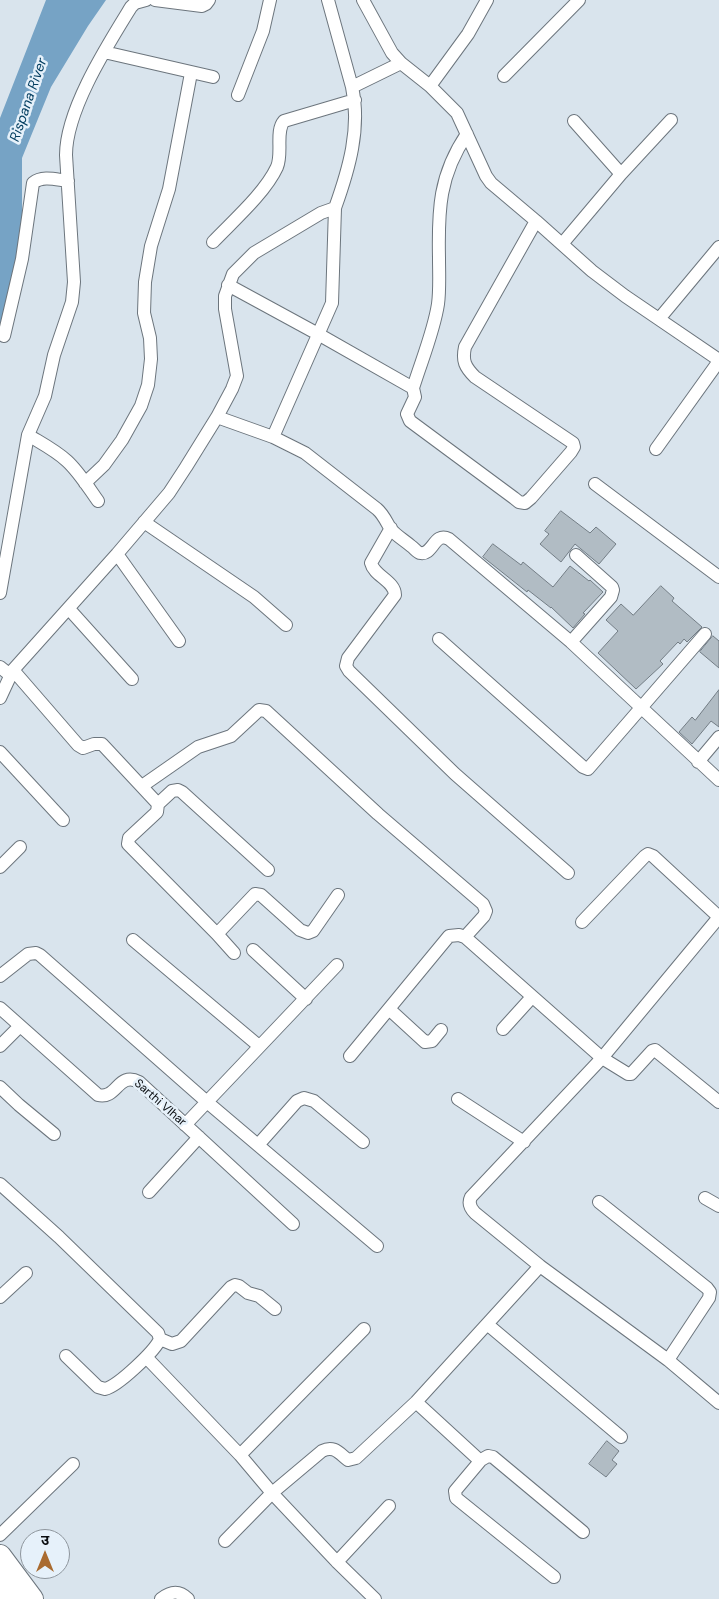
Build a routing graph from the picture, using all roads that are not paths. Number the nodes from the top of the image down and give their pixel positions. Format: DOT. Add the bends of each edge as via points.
graph roads {
  1 [pos="146,0"];
  2 [pos="155,0"];
  3 [pos="209,0"];
  4 [pos="270,0"];
  5 [pos="328,0"];
  6 [pos="363,0"];
  7 [pos="487,0"];
  8 [pos="579,0"];
  9 [pos="104,52"];
  10 [pos="401,64"];
  11 [pos="191,73"];
  12 [pos="504,76"];
  13 [pos="213,77"];
  14 [pos="430,86"];
  15 [pos="352,87"];
  16 [pos="238,95"];
  17 [pos="355,100"];
  18 [pos="671,120"];
  19 [pos="574,121"];
  20 [pos="467,134"];
  21 [pos="621,174"];
  22 [pos="68,181"];
  23 [pos="335,208"];
  24 [pos="536,220"];
  25 [pos="213,242"];
  26 [pos="562,244"];
  27 [pos="719,247"];
  28 [pos="228,285"];
  29 [pos="658,319"];
  30 [pos="318,334"];
  31 [pos="4,336"];
  32 [pos="719,360"];
  33 [pos="413,388"];
  34 [pos="217,416"];
  35 [pos="28,435"];
  36 [pos="273,437"];
  37 [pos="656,449"];
  38 [pos="85,483"];
  39 [pos="596,484"];
  40 [pos="98,501"];
  41 [pos="144,522"];
  42 [pos="391,528"];
  43 [pos="117,554"];
  44 [pos="576,555"];
  45 [pos="719,576"];
  46 [pos="0,593"];
  47 [pos="69,609"];
  48 [pos="286,625"];
  49 [pos="705,634"];
  50 [pos="439,639"];
  51 [pos="179,641"];
  52 [pos="572,642"];
  53 [pos="8,671"];
  54 [pos="132,679"];
  55 [pos="0,698"];
  56 [pos="641,707"];
  57 [pos="719,737"];
  58 [pos="0,752"];
  59 [pos="698,762"];
  60 [pos="719,780"];
  61 [pos="142,786"];
  62 [pos="158,804"];
  63 [pos="63,820"];
  64 [pos="20,847"];
  65 [pos="0,867"];
  66 [pos="268,870"];
  67 [pos="568,873"];
  68 [pos="338,895"];
  69 [pos="719,917"];
  70 [pos="582,922"];
  71 [pos="217,934"];
  72 [pos="465,937"];
  73 [pos="133,940"];
  74 [pos="253,950"];
  75 [pos="234,953"];
  76 [pos="337,965"];
  77 [pos="0,976"];
  78 [pos="532,997"];
  79 [pos="306,999"];
  80 [pos="0,1008"];
  81 [pos="389,1009"];
  82 [pos="20,1026"];
  83 [pos="503,1029"];
  84 [pos="441,1030"];
  85 [pos="0,1046"];
  86 [pos="259,1046"];
  87 [pos="350,1056"];
  88 [pos="602,1058"];
  89 [pos="0,1087"];
  90 [pos="458,1099"];
  91 [pos="207,1102"];
  92 [pos="719,1102"];
  93 [pos="185,1125"];
  94 [pos="54,1134"];
  95 [pos="199,1137"];
  96 [pos="363,1142"];
  97 [pos="524,1142"];
  98 [pos="258,1145"];
  99 [pos="0,1184"];
  100 [pos="149,1192"];
  101 [pos="706,1198"];
  102 [pos="599,1202"];
  103 [pos="719,1206"];
  104 [pos="293,1224"];
  105 [pos="377,1246"];
  106 [pos="540,1266"];
  107 [pos="26,1273"];
  108 [pos="0,1297"];
  109 [pos="274,1309"];
  110 [pos="487,1324"];
  111 [pos="364,1329"];
  112 [pos="160,1339"];
  113 [pos="66,1356"];
  114 [pos="146,1357"];
  115 [pos="668,1360"];
  116 [pos="416,1402"];
  117 [pos="719,1403"];
  118 [pos="621,1436"];
  119 [pos="240,1455"];
  120 [pos="481,1460"];
  121 [pos="73,1464"];
  122 [pos="272,1494"];
  123 [pos="389,1506"];
  124 [pos="583,1532"];
  125 [pos="0,1535"];
  126 [pos="225,1541"];
  127 [pos="0,1556"];
  128 [pos="336,1562"];
  129 [pos="554,1577"];
  130 [pos="0,1584"];
  131 [pos="11,1599"];
  132 [pos="32,1599"];
  133 [pos="161,1599"];
  134 [pos="188,1599"];
  135 [pos="375,1599"];
  1 -- 9 [label="street" via="131,7"];
  2 -- 3 [label="street" via="202,6"];
  4 -- 16 [label="street" via="263,31"];
  5 -- 15 [label="street"];
  6 -- 10 [label="street"];
  7 -- 14 [label="street" via="468,34"];
  8 -- 12 [label="street"];
  9 -- 11 [label="street"];
  9 -- 22 [label="street" via="69,131 66,145"];
  10 -- 14 [label="street"];
  10 -- 15 [label="street"];
  11 -- 13 [label="street"];
  11 -- 38 [label="street" via="169,189 151,246 145,282 144,312 151,354 148,385 141,406 122,440 104,465"];
  14 -- 20 [label="street" via="457,113"];
  15 -- 17 [label="street"];
  17 -- 23 [label="street" via="352,153"];
  17 -- 25 [label="street" via="284,121 280,130 280,158 275,170 259,193"];
  18 -- 21 [label="street"];
  19 -- 21 [label="street"];
  20 -- 24 [label="street" via="491,183"];
  20 -- 33 [label="street" via="449,166 441,196 438,304"];
  21 -- 26 [label="street"];
  22 -- 31 [label="street" via="44,178 33,183 22,259"];
  22 -- 35 [label="street" via="73,292 44,396"];
  23 -- 28 [label="street" via="254,253 233,274"];
  23 -- 30 [label="street" via="332,303"];
  24 -- 26 [label="street"];
  24 -- 33 [label="street" via="465,347 463,357 467,369 475,377 572,443 572,452 531,498 518,502 410,421 407,414 415,397"];
  26 -- 29 [label="street" via="592,271"];
  27 -- 29 [label="street"];
  28 -- 30 [label="street"];
  28 -- 34 [label="street" via="225,309 236,376"];
  29 -- 32 [label="street"];
  30 -- 33 [label="street"];
  30 -- 36 [label="street"];
  32 -- 37 [label="street"];
  34 -- 36 [label="street"];
  34 -- 41 [label="street" via="179,479"];
  35 -- 38 [label="street" via="67,460"];
  35 -- 46 [label="street"];
  36 -- 42 [label="street" via="315,460 377,509"];
  38 -- 40 [label="street"];
  39 -- 45 [label="street"];
  41 -- 43 [label="street"];
  41 -- 48 [label="street" via="254,597"];
  42 -- 52 [label="street" via="421,553 441,537 449,539"];
  42 -- 67 [label="street" via="371,563 393,588 395,595 348,658 346,666 455,774"];
  43 -- 47 [label="street"];
  43 -- 51 [label="street"];
  44 -- 52 [label="street" via="613,590 611,597"];
  47 -- 53 [label="street"];
  47 -- 54 [label="street"];
  49 -- 56 [label="street"];
  50 -- 56 [label="street" via="586,769"];
  52 -- 56 [label="street"];
  53 -- 55 [label="street"];
  53 -- 61 [label="street" via="78,745 83,748 102,744"];
  56 -- 59 [label="street"];
  57 -- 59 [label="street"];
  58 -- 63 [label="street"];
  59 -- 60 [label="street"];
  61 -- 62 [label="street"];
  61 -- 72 [label="street" via="198,747 232,736 259,710 266,712 483,904 484,916"];
  62 -- 66 [label="street" via="172,791 182,792"];
  62 -- 71 [label="street" via="157,812 129,838 128,844"];
  64 -- 65 [label="street"];
  68 -- 71 [label="street" via="313,931 308,933 300,930 258,894 252,895"];
  69 -- 70 [label="street" via="648,854"];
  69 -- 88 [label="street"];
  71 -- 75 [label="street"];
  72 -- 78 [label="street"];
  72 -- 81 [label="street" via="449,936"];
  73 -- 86 [label="street"];
  74 -- 79 [label="street"];
  76 -- 79 [label="street"];
  77 -- 91 [label="street" via="28,954 36,953"];
  78 -- 83 [label="street"];
  78 -- 88 [label="street"];
  79 -- 86 [label="street"];
  80 -- 82 [label="street, Sarthi VIhar"];
  81 -- 84 [label="street" via="425,1042 432,1041"];
  81 -- 87 [label="street"];
  82 -- 85 [label="street"];
  82 -- 93 [label="street, Sarthi VIhar" via="98,1095 105,1096 123,1081 134,1079"];
  86 -- 91 [label="street"];
  88 -- 92 [label="street" via="631,1074 655,1050"];
  88 -- 97 [label="street"];
  89 -- 94 [label="street"];
  90 -- 97 [label="street"];
  91 -- 93 [label="street"];
  91 -- 98 [label="street"];
  93 -- 95 [label="street, Sarthi VIhar"];
  95 -- 100 [label="street"];
  95 -- 104 [label="street, Sarthi VIhar"];
  96 -- 98 [label="street" via="314,1101 304,1098 297,1101"];
  97 -- 106 [label="street" via="471,1197 469,1203 475,1213"];
  98 -- 105 [label="street"];
  99 -- 112 [label="street" via="59,1237 158,1333"];
  101 -- 103 [label="street"];
  102 -- 115 [label="street" via="710,1292"];
  106 -- 110 [label="street"];
  106 -- 115 [label="street"];
  107 -- 108 [label="street"];
  109 -- 112 [label="street" via="260,1296 235,1285 181,1341 172,1344"];
  110 -- 116 [label="street"];
  110 -- 118 [label="street"];
  111 -- 119 [label="street"];
  112 -- 114 [label="street"];
  113 -- 114 [label="street" via="105,1390"];
  114 -- 119 [label="street"];
  115 -- 117 [label="street"];
  116 -- 120 [label="street"];
  116 -- 122 [label="street" via="356,1458 348,1460 335,1449 325,1450"];
  119 -- 122 [label="street"];
  120 -- 124 [label="street" via="493,1457"];
  120 -- 129 [label="street" via="456,1492 456,1498"];
  121 -- 125 [label="street"];
  122 -- 126 [label="street"];
  122 -- 128 [label="street"];
  123 -- 128 [label="street"];
  127 -- 132 [label="highway"];
  128 -- 135 [label="street"];
  130 -- 131 [label="highway"];
  133 -- 134 [label="street" via="176,1592"];
}
